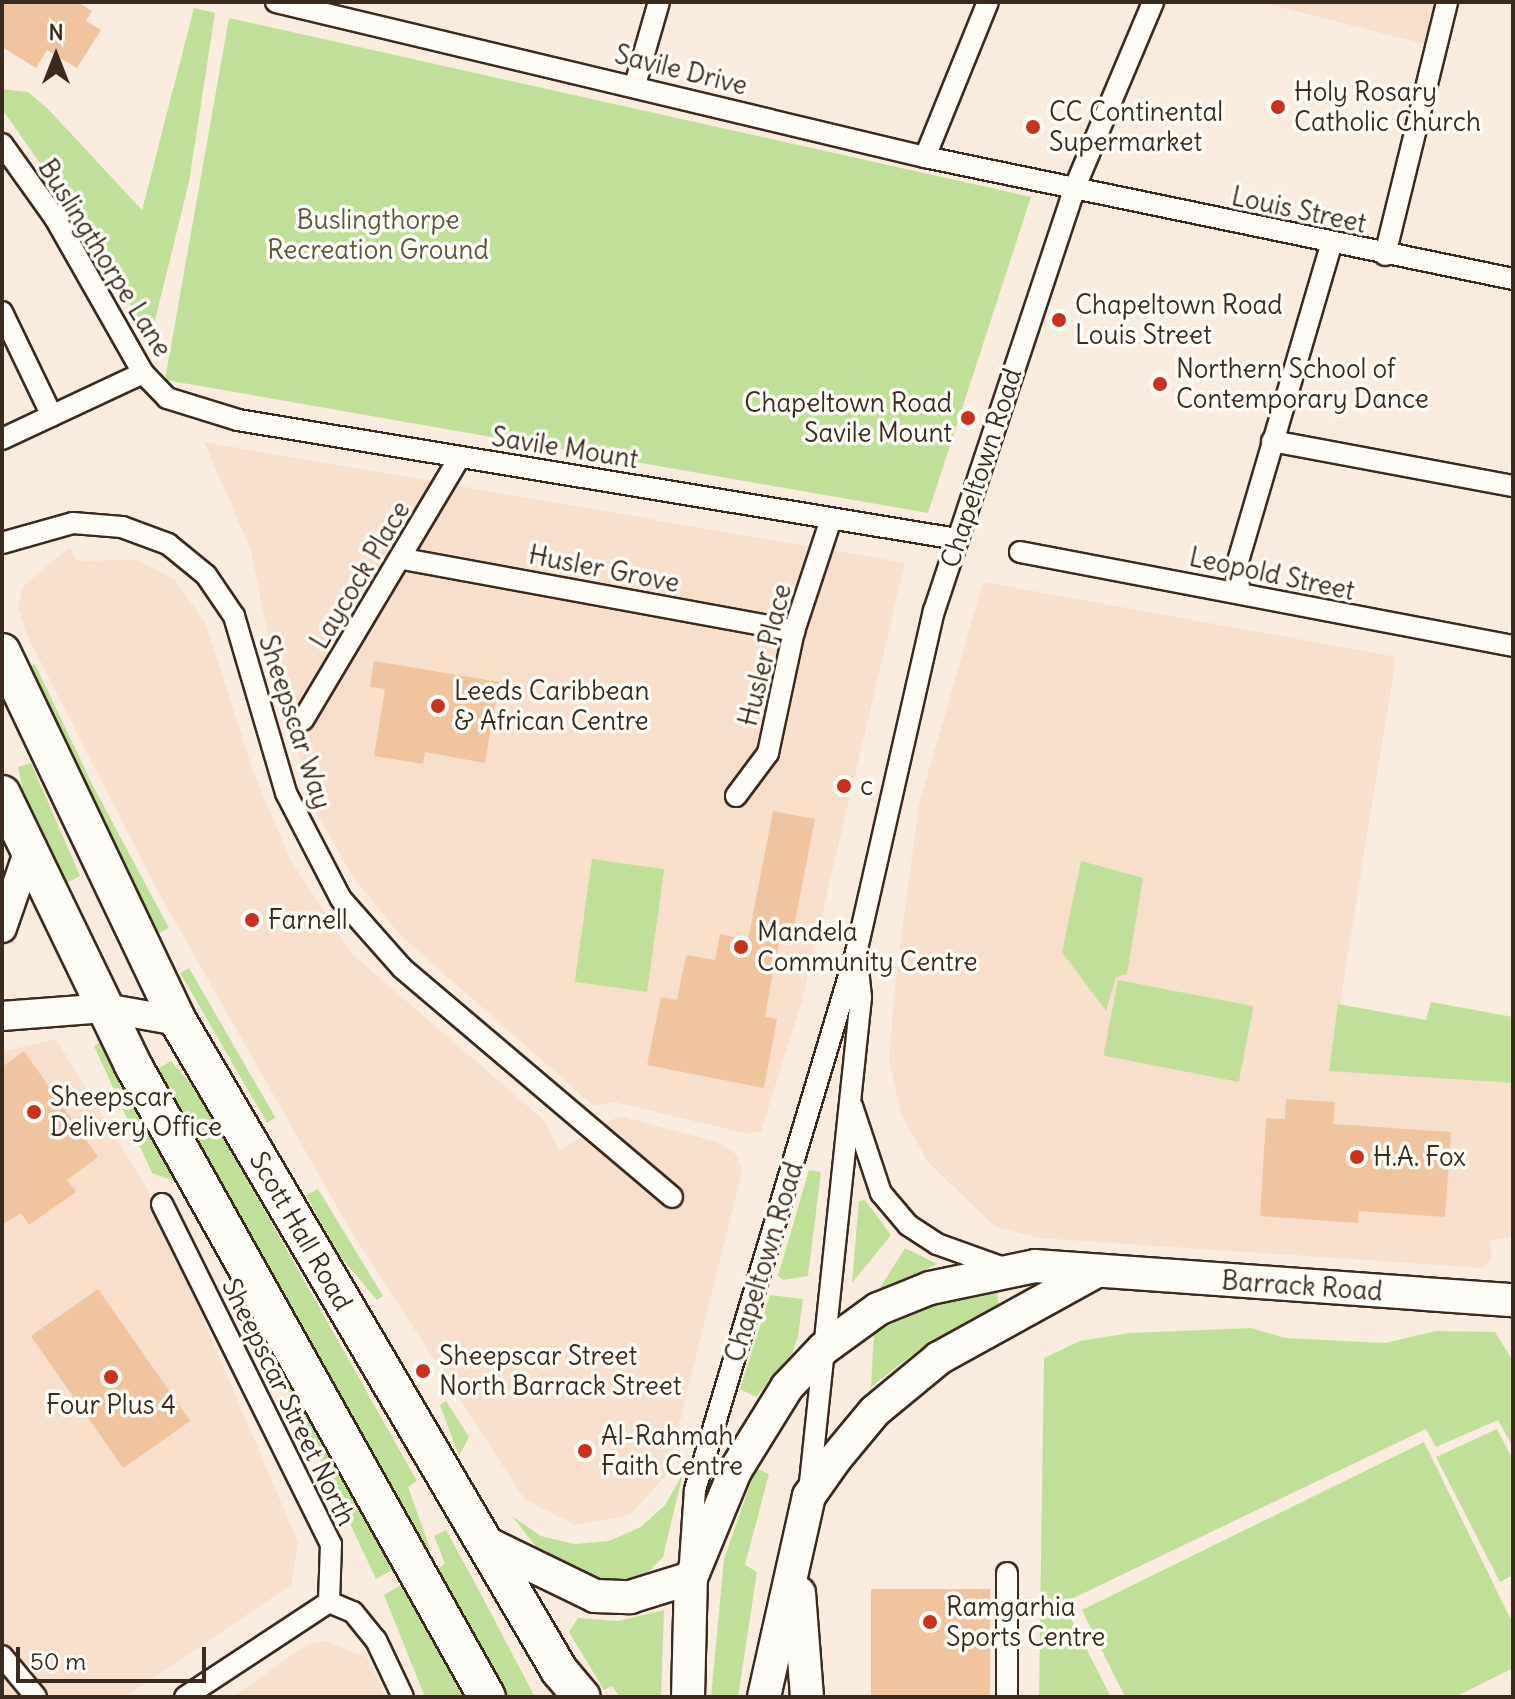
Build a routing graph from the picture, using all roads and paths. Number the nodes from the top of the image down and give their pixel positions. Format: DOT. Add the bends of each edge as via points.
graph roads {
  1 [pos="276,2"];
  2 [pos="659,2"];
  3 [pos="988,2"];
  4 [pos="1153,2"];
  5 [pos="1447,2"];
  6 [pos="332,9"];
  7 [pos="635,85"];
  8 [pos="2,144"];
  9 [pos="925,157"];
  10 [pos="1075,187"];
  11 [pos="1331,245"];
  12 [pos="1385,255"];
  13 [pos="1513,279"];
  14 [pos="2,312"];
  15 [pos="143,373"];
  16 [pos="167,398"];
  17 [pos="52,416"];
  18 [pos="2,439"];
  19 [pos="1272,441"];
  20 [pos="460,457"];
  21 [pos="1513,486"];
  22 [pos="831,519"];
  23 [pos="957,539"];
  24 [pos="2,543"];
  25 [pos="1020,552"];
  26 [pos="403,559"];
  27 [pos="1240,593"];
  28 [pos="794,631"];
  29 [pos="1513,646"];
  30 [pos="2,652"];
  31 [pos="303,720"];
  32 [pos="2,794"];
  33 [pos="736,796"];
  34 [pos="28,853"];
  35 [pos="2,928"];
  36 [pos="857,949"];
  37 [pos="105,1008"];
  38 [pos="2,1016"];
  39 [pos="178,1021"];
  40 [pos="849,1094"];
  41 [pos="672,1197"];
  42 [pos="162,1204"];
  43 [pos="1004,1268"];
  44 [pos="1091,1274"];
  45 [pos="1513,1300"];
  46 [pos="823,1349"];
  47 [pos="809,1496"];
  48 [pos="486,1543"];
  49 [pos="797,1570"];
  50 [pos="1007,1573"];
  51 [pos="691,1578"];
  52 [pos="329,1602"];
  53 [pos="2,1656"];
  54 [pos="564,1683"];
  55 [pos="36,1697"];
  56 [pos="185,1697"];
  57 [pos="403,1697"];
  58 [pos="487,1697"];
  59 [pos="582,1697"];
  60 [pos="688,1697"];
  61 [pos="764,1697"];
  62 [pos="807,1697"];
  63 [pos="1007,1697"];
  1 -- 6 [label="street, Savile Drive"];
  2 -- 7 [label="street"];
  3 -- 9 [label="street"];
  4 -- 10 [label="street, Chapeltown Road"];
  5 -- 12 [label="street"];
  6 -- 7 [label="street, Savile Drive"];
  7 -- 9 [label="street, Savile Drive"];
  8 -- 15 [label="street, Buslingthorpe Lane" via="55,218"];
  9 -- 10 [label="street, Savile Drive"];
  10 -- 11 [label="street, Louis Street"];
  10 -- 23 [label="street, Chapeltown Road"];
  11 -- 12 [label="street, Louis Street"];
  11 -- 19 [label="street"];
  12 -- 13 [label="street, Louis Street"];
  14 -- 17 [label="street"];
  15 -- 16 [label="street, Buslingthorpe Lane"];
  15 -- 17 [label="street"];
  16 -- 20 [label="street, Savile Mount" via="238,420"];
  17 -- 18 [label="street"];
  19 -- 21 [label="street"];
  19 -- 27 [label="street" via="1236,568"];
  20 -- 22 [label="street, Savile Mount"];
  20 -- 26 [label="street, Laycock Place"];
  22 -- 23 [label="street, Savile Mount"];
  22 -- 28 [label="street, Husler Place"];
  23 -- 36 [label="street, Chapeltown Road" via="896,757"];
  24 -- 41 [label="street, Sheepscar Way" via="73,523 122,527 168,544 206,575 234,616 286,793 341,899 402,968"];
  25 -- 27 [label="street, Leopold Street"];
  26 -- 28 [label="street, Husler Grove"];
  26 -- 31 [label="street, Laycock Place"];
  27 -- 29 [label="street, Leopold Street"];
  28 -- 33 [label="street, Husler Place" via="768,753"];
  30 -- 39 [label="highway, Scott Hall Road"];
  32 -- 34 [label="highway"];
  34 -- 35 [label="street"];
  34 -- 37 [label="highway"];
  36 -- 40 [label="street, Chapeltown Road" via="861,997"];
  36 -- 51 [label="street, Chapeltown Road" via="695,1490"];
  37 -- 38 [label="street"];
  37 -- 39 [label="street"];
  37 -- 58 [label="highway"];
  39 -- 48 [label="highway, Scott Hall Road"];
  40 -- 43 [label="street, Chapeltown Road" via="881,1193 908,1225 937,1244"];
  40 -- 46 [label="street, Chapeltown Road"];
  42 -- 52 [label="street, Sheepscar Street North" via="331,1544"];
  43 -- 44 [label="main road, Barrack Road"];
  43 -- 46 [label="main road, Barrack Road" via="878,1309"];
  44 -- 45 [label="main road, Barrack Road"];
  44 -- 47 [label="main road" via="939,1358 863,1423"];
  46 -- 47 [label="street, Chapeltown Road"];
  46 -- 51 [label="main road, Barrack Road" via="761,1422"];
  47 -- 49 [label="main road, Chapeltown Road"];
  48 -- 51 [label="main road" via="595,1596 630,1597"];
  48 -- 54 [label="highway, Scott Hall Road"];
  49 -- 61 [label="main road"];
  49 -- 62 [label="main road"];
  50 -- 63 [label="street"];
  51 -- 60 [label="main road"];
  52 -- 56 [label="street"];
  52 -- 57 [label="street" via="353,1612 376,1640"];
  53 -- 55 [label="street"];
  54 -- 59 [label="highway, Scott Hall Road"];
}
